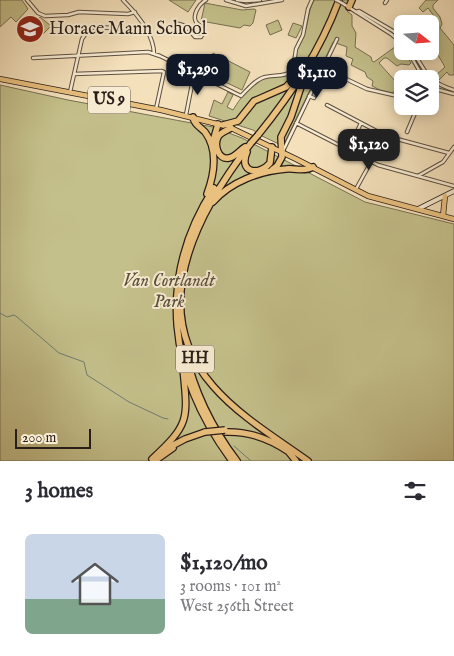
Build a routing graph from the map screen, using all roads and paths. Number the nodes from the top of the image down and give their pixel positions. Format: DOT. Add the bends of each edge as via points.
graph roads {
  1 [pos="27,0"];
  2 [pos="123,0"];
  3 [pos="206,0"];
  4 [pos="226,0"];
  5 [pos="237,0"];
  6 [pos="282,0"];
  7 [pos="312,0"];
  8 [pos="352,0"];
  9 [pos="338,1"];
  10 [pos="258,2"];
  11 [pos="349,7"];
  12 [pos="135,12"];
  13 [pos="372,20"];
  14 [pos="175,23"];
  15 [pos="144,27"];
  16 [pos="394,33"];
  17 [pos="394,35"];
  18 [pos="338,39"];
  19 [pos="154,54"];
  20 [pos="78,55"];
  21 [pos="33,58"];
  22 [pos="311,61"];
  23 [pos="323,68"];
  24 [pos="300,72"];
  25 [pos="74,74"];
  26 [pos="194,74"];
  27 [pos="0,79"];
  28 [pos="439,85"];
  29 [pos="439,90"];
  30 [pos="454,90"];
  31 [pos="70,92"];
  32 [pos="454,94"];
  33 [pos="394,95"];
  34 [pos="310,96"];
  35 [pos="314,98"];
  36 [pos="327,105"];
  37 [pos="156,109"];
  38 [pos="186,115"];
  39 [pos="414,115"];
  40 [pos="193,117"];
  41 [pos="296,123"];
  42 [pos="361,123"];
  43 [pos="221,124"];
  44 [pos="230,128"];
  45 [pos="407,132"];
  46 [pos="256,134"];
  47 [pos="386,136"];
  48 [pos="248,144"];
  49 [pos="272,147"];
  50 [pos="454,147"];
  51 [pos="348,150"];
  52 [pos="282,152"];
  53 [pos="213,153"];
  54 [pos="449,153"];
  55 [pos="376,154"];
  56 [pos="371,162"];
  57 [pos="313,167"];
  58 [pos="268,172"];
  59 [pos="418,176"];
  60 [pos="454,186"];
  61 [pos="356,190"];
  62 [pos="454,192"];
  63 [pos="445,196"];
  64 [pos="418,209"];
  65 [pos="201,215"];
  66 [pos="443,216"];
  67 [pos="454,218"];
  68 [pos="181,308"];
  69 [pos="180,347"];
  70 [pos="288,449"];
  71 [pos="152,460"];
  72 [pos="232,461"];
  73 [pos="237,461"];
  74 [pos="296,461"];
  75 [pos="302,461"];
  76 [pos="308,461"];
  1 -- 12 [label="street" via="38,12 50,16 79,12"];
  2 -- 12 [label="street"];
  3 -- 14 [label="street" via="199,5 195,19 203,28 201,37 195,37 186,26"];
  4 -- 10 [label="street" via="241,5"];
  5 -- 10 [label="street"];
  6 -- 10 [label="street"];
  7 -- 26 [label="street" via="296,49 293,70 262,78 241,96"];
  8 -- 11 [label="highway"];
  9 -- 11 [label="street"];
  9 -- 22 [label="highway, HH"];
  9 -- 24 [label="highway, HH"];
  11 -- 13 [label="street"];
  12 -- 15 [label="street"];
  13 -- 16 [label="street"];
  13 -- 17 [label="street"];
  15 -- 19 [label="street"];
  15 -- 20 [label="street" via="91,28 84,34"];
  18 -- 23 [label="street"];
  19 -- 20 [label="street"];
  19 -- 26 [label="street"];
  20 -- 21 [label="street"];
  20 -- 25 [label="street"];
  22 -- 46 [label="highway, HH" via="288,96"];
  22 -- 52 [label="highway" via="281,137"];
  23 -- 33 [label="street" via="367,89"];
  23 -- 34 [label="street"];
  24 -- 43 [label="highway" via="283,89 254,101 236,122"];
  24 -- 46 [label="highway, HH"];
  25 -- 31 [label="street"];
  25 -- 37 [label="street" via="164,72"];
  26 -- 38 [label="street"];
  27 -- 31 [label="main road, US 9"];
  28 -- 30 [label="street"];
  29 -- 32 [label="street"];
  31 -- 37 [label="main road, US 9"];
  34 -- 35 [label="street"];
  34 -- 41 [label="street"];
  36 -- 42 [label="street"];
  37 -- 38 [label="main road, US 9"];
  38 -- 40 [label="main road, US 9"];
  39 -- 45 [label="street"];
  40 -- 43 [label="main road, US 9"];
  40 -- 53 [label="highway" via="208,137"];
  41 -- 51 [label="street"];
  41 -- 52 [label="street"];
  42 -- 47 [label="street"];
  42 -- 51 [label="street"];
  43 -- 44 [label="main road, US 9"];
  43 -- 53 [label="highway" via="212,142"];
  44 -- 48 [label="highway" via="217,139 220,155 230,158"];
  44 -- 49 [label="main road, US 9"];
  46 -- 48 [label="highway, HH, bridge"];
  47 -- 54 [label="street"];
  47 -- 55 [label="street"];
  48 -- 49 [label="highway" via="244,162 252,171 270,164"];
  48 -- 65 [label="highway, HH"];
  49 -- 52 [label="main road, US 9"];
  50 -- 54 [label="street"];
  51 -- 56 [label="street"];
  52 -- 57 [label="main road, US 9"];
  52 -- 58 [label="highway" via="277,166"];
  53 -- 65 [label="highway" via="212,179"];
  54 -- 59 [label="street" via="443,162"];
  56 -- 59 [label="street"];
  56 -- 61 [label="street"];
  57 -- 58 [label="highway"];
  57 -- 61 [label="main road, US 9"];
  58 -- 65 [label="highway" via="228,188"];
  59 -- 60 [label="street"];
  61 -- 64 [label="main road, US 9"];
  62 -- 63 [label="street"];
  63 -- 64 [label="street"];
  63 -- 66 [label="main road"];
  64 -- 66 [label="main road, US 9"];
  65 -- 68 [label="highway, HH" via="185,264"];
  65 -- 69 [label="highway, HH" via="187,242 177,280 176,319"];
  66 -- 67 [label="main road, US 9"];
  68 -- 70 [label="highway, HH" via="182,323 196,363 221,394"];
  68 -- 73 [label="highway" via="184,348 196,386 212,423"];
  69 -- 71 [label="highway" via="185,416 177,434"];
  69 -- 72 [label="highway, HH" via="203,415"];
  70 -- 71 [label="highway, bridge" via="255,435 225,431 206,433"];
  70 -- 74 [label="highway"];
  70 -- 75 [label="highway"];
  70 -- 76 [label="highway, HH"];
}
